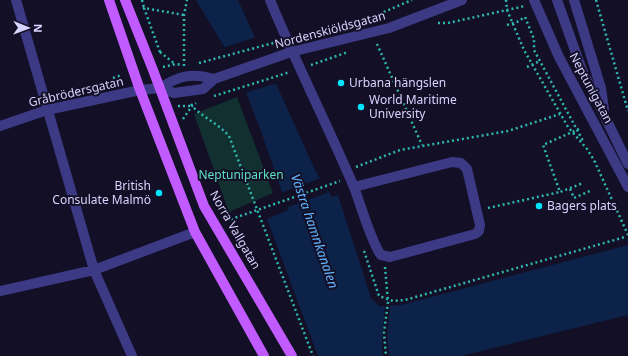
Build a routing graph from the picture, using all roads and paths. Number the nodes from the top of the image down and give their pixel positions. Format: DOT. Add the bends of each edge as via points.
graph roads {
  1 [pos="16,0"];
  2 [pos="109,0"];
  3 [pos="125,0"];
  4 [pos="142,0"];
  5 [pos="187,0"];
  6 [pos="270,0"];
  7 [pos="412,0"];
  8 [pos="462,0"];
  9 [pos="506,0"];
  10 [pos="534,0"];
  11 [pos="558,0"];
  12 [pos="574,0"];
  13 [pos="596,0"];
  14 [pos="448,3"];
  15 [pos="144,8"];
  16 [pos="507,10"];
  17 [pos="184,14"];
  18 [pos="512,23"];
  19 [pos="434,24"];
  20 [pos="507,24"];
  21 [pos="286,40"];
  22 [pos="381,43"];
  23 [pos="377,44"];
  24 [pos="370,46"];
  25 [pos="350,51"];
  26 [pos="160,52"];
  27 [pos="291,52"];
  28 [pos="183,61"];
  29 [pos="211,61"];
  30 [pos="540,61"];
  31 [pos="532,65"];
  32 [pos="527,67"];
  33 [pos="300,69"];
  34 [pos="279,75"];
  35 [pos="214,79"];
  36 [pos="160,88"];
  37 [pos="140,90"];
  38 [pos="219,94"];
  39 [pos="192,106"];
  40 [pos="47,110"];
  41 [pos="628,112"];
  42 [pos="560,114"];
  43 [pos="606,120"];
  44 [pos="0,126"];
  45 [pos="578,129"];
  46 [pos="572,132"];
  47 [pos="583,141"];
  48 [pos="422,145"];
  49 [pos="628,164"];
  50 [pos="346,171"];
  51 [pos="340,181"];
  52 [pos="583,183"];
  53 [pos="354,187"];
  54 [pos="628,187"];
  55 [pos="570,189"];
  56 [pos="592,190"];
  57 [pos="560,192"];
  58 [pos="477,210"];
  59 [pos="257,211"];
  60 [pos="215,225"];
  61 [pos="195,232"];
  62 [pos="628,235"];
  63 [pos="625,237"];
  64 [pos="385,256"];
  65 [pos="93,266"];
  66 [pos="0,291"];
  67 [pos="388,301"];
  68 [pos="132,356"];
  69 [pos="264,356"];
  70 [pos="292,356"];
  71 [pos="313,356"];
  72 [pos="386,356"];
  1 -- 40 [label="street"];
  2 -- 37 [label="main road"];
  3 -- 36 [label="main road, Norra Vallgatan"];
  4 -- 15 [label="path"];
  5 -- 17 [label="path"];
  6 -- 21 [label="street"];
  7 -- 21 [label="path" via="379,14"];
  8 -- 14 [label="street, Nordenskiöldsgatan"];
  9 -- 16 [label="path"];
  10 -- 54 [label="street, Neptunigatan" via="559,57"];
  11 -- 43 [label="street, Neptunigatan" via="582,70"];
  12 -- 43 [label="street, Neptunigatan" via="601,88"];
  13 -- 41 [label="path"];
  14 -- 27 [label="street, Nordenskiöldsgatan" via="389,28"];
  15 -- 17 [label="path"];
  15 -- 26 [label="path"];
  16 -- 18 [label="path"];
  16 -- 19 [label="path"];
  17 -- 28 [label="path"];
  18 -- 20 [label="path"];
  18 -- 30 [label="path" via="525,17 534,39 534,50"];
  18 -- 31 [label="path"];
  21 -- 27 [label="street"];
  21 -- 29 [label="path"];
  22 -- 23 [label="path"];
  23 -- 24 [label="path"];
  23 -- 48 [label="path"];
  25 -- 33 [label="path"];
  27 -- 33 [label="street"];
  27 -- 35 [label="street, Nordenskiöldsgatan"];
  30 -- 31 [label="path"];
  30 -- 45 [label="path"];
  31 -- 32 [label="path"];
  31 -- 42 [label="path"];
  33 -- 50 [label="street"];
  34 -- 38 [label="path"];
  35 -- 36 [label="street, Gråbrödersgatan" via="198,74 171,81"];
  35 -- 36 [label="street, Gråbrödersgatan" via="203,89 188,92 174,94"];
  36 -- 37 [label="street, Gråbrödersgatan"];
  36 -- 60 [label="main road, Norra Vallgatan" via="195,185"];
  37 -- 40 [label="street, Gråbrödersgatan"];
  37 -- 61 [label="main road"];
  39 -- 59 [label="path" via="229,136"];
  40 -- 44 [label="street, Gråbrödersgatan"];
  40 -- 65 [label="street"];
  42 -- 46 [label="path"];
  42 -- 48 [label="path" via="508,131"];
  43 -- 49 [label="street, Neptunigatan"];
  45 -- 46 [label="path"];
  45 -- 47 [label="path"];
  46 -- 57 [label="path" via="544,145"];
  46 -- 62 [label="path" via="594,160"];
  48 -- 50 [label="path" via="400,150"];
  50 -- 53 [label="street"];
  51 -- 59 [label="path"];
  52 -- 55 [label="path"];
  53 -- 58 [label="street" via="452,162 461,163 467,169"];
  53 -- 64 [label="street" via="379,253"];
  55 -- 56 [label="path" via="574,198"];
  55 -- 57 [label="path"];
  57 -- 58 [label="path"];
  58 -- 64 [label="street" via="480,225 475,234 390,257"];
  59 -- 60 [label="path"];
  59 -- 71 [label="path"];
  60 -- 70 [label="main road, Norra Vallgatan"];
  61 -- 65 [label="street"];
  61 -- 69 [label="main road"];
  63 -- 67 [label="path" via="404,300"];
  64 -- 67 [label="path"];
  65 -- 66 [label="street"];
  65 -- 68 [label="street"];
  67 -- 72 [label="path" via="384,333"];
}
